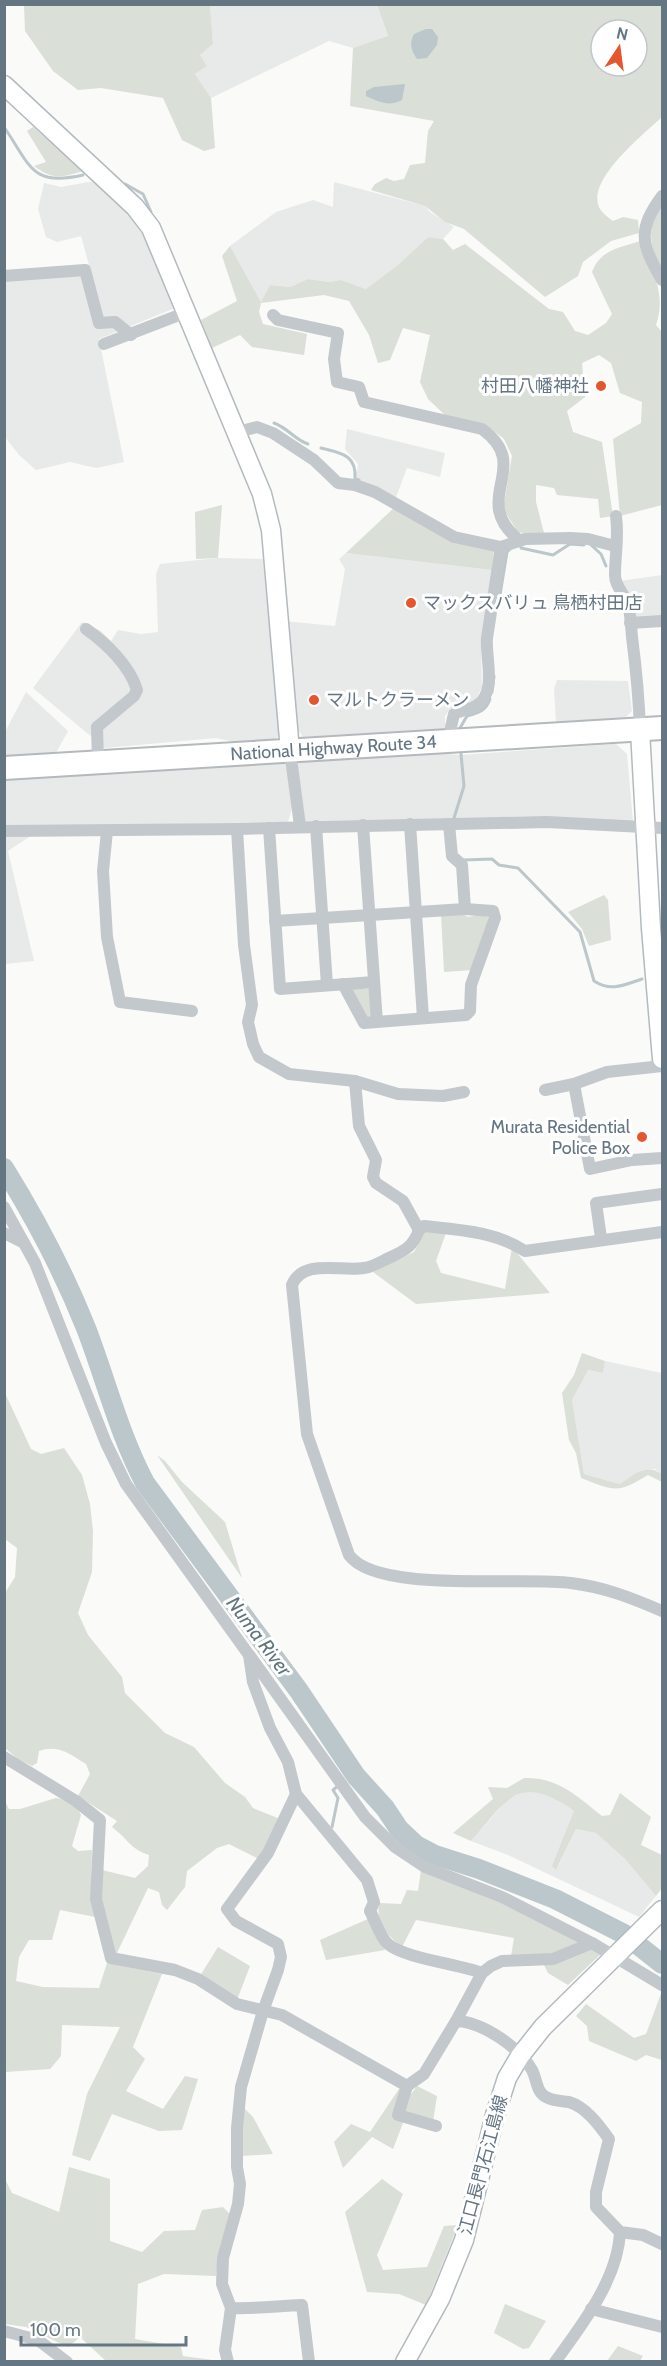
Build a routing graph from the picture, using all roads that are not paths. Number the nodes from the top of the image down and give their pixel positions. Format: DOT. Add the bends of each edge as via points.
graph roads {
  1 [pos="4,85"];
  2 [pos="663,196"];
  3 [pos="4,276"];
  4 [pos="663,280"];
  5 [pos="187,312"];
  6 [pos="273,315"];
  7 [pos="131,335"];
  8 [pos="104,344"];
  9 [pos="237,432"];
  10 [pos="616,516"];
  11 [pos="520,541"];
  12 [pos="615,546"];
  13 [pos="501,547"];
  14 [pos="663,621"];
  15 [pos="630,623"];
  16 [pos="86,629"];
  17 [pos="663,728"];
  18 [pos="640,730"];
  19 [pos="453,741"];
  20 [pos="290,751"];
  21 [pos="98,762"];
  22 [pos="4,768"];
  23 [pos="410,824"];
  24 [pos="449,824"];
  25 [pos="363,825"];
  26 [pos="300,826"];
  27 [pos="315,826"];
  28 [pos="653,827"];
  29 [pos="269,828"];
  30 [pos="237,829"];
  31 [pos="4,831"];
  32 [pos="107,831"];
  33 [pos="465,909"];
  34 [pos="416,913"];
  35 [pos="369,915"];
  36 [pos="322,919"];
  37 [pos="275,921"];
  38 [pos="659,978"];
  39 [pos="374,982"];
  40 [pos="342,984"];
  41 [pos="327,985"];
  42 [pos="192,1011"];
  43 [pos="423,1018"];
  44 [pos="377,1022"];
  45 [pos="663,1059"];
  46 [pos="663,1066"];
  47 [pos="355,1081"];
  48 [pos="574,1084"];
  49 [pos="545,1090"];
  50 [pos="464,1092"];
  51 [pos="663,1158"];
  52 [pos="663,1194"];
  53 [pos="4,1207"];
  54 [pos="419,1230"];
  55 [pos="663,1232"];
  56 [pos="4,1233"];
  57 [pos="601,1239"];
  58 [pos="24,1243"];
  59 [pos="663,1611"];
  60 [pos="249,1656"];
  61 [pos="4,1757"];
  62 [pos="296,1794"];
  63 [pos="663,1910"];
  64 [pos="592,1942"];
  65 [pos="615,1958"];
  66 [pos="482,1973"];
  67 [pos="663,1985"];
  68 [pos="262,2011"];
  69 [pos="456,2021"];
  70 [pos="520,2056"];
  71 [pos="407,2086"];
  72 [pos="436,2126"];
  73 [pos="620,2232"];
  74 [pos="663,2244"];
  75 [pos="231,2308"];
  76 [pos="591,2309"];
  77 [pos="663,2327"];
  78 [pos="4,2331"];
  79 [pos="67,2361"];
  80 [pos="228,2361"];
  81 [pos="309,2361"];
  82 [pos="405,2361"];
  83 [pos="555,2361"];
  1 -- 5 [label="main road" via="135,207 151,228"];
  2 -- 4 [label="street" via="644,225 644,236"];
  3 -- 7 [label="street" via="85,270 99,323 115,322"];
  5 -- 7 [label="street"];
  5 -- 9 [label="main road"];
  6 -- 11 [label="street" via="278,320 338,333 334,359 337,382 359,387 364,402 482,429 494,437 505,459 498,511 506,529"];
  7 -- 8 [label="street"];
  9 -- 13 [label="street" via="257,427 273,433 314,460 338,483 375,492 454,537"];
  9 -- 20 [label="main road" via="262,494 271,530"];
  10 -- 12 [label="street" via="619,533"];
  11 -- 12 [label="street" via="588,539"];
  11 -- 13 [label="street"];
  12 -- 15 [label="street" via="616,583 628,603"];
  13 -- 19 [label="street" via="487,638 489,679 484,699 478,705 454,714"];
  14 -- 15 [label="street"];
  15 -- 18 [label="street"];
  16 -- 21 [label="street" via="103,641 134,680 137,690 97,727"];
  17 -- 18 [label="highway, National Highway Route 34"];
  18 -- 19 [label="highway, National Highway Route 34"];
  18 -- 28 [label="main road"];
  19 -- 20 [label="highway, National Highway Route 34"];
  20 -- 21 [label="highway, National Highway Route 34"];
  20 -- 26 [label="street"];
  21 -- 22 [label="highway, National Highway Route 34"];
  23 -- 24 [label="street"];
  23 -- 25 [label="street"];
  23 -- 34 [label="street"];
  24 -- 28 [label="street" via="547,822"];
  24 -- 33 [label="street" via="452,856 462,865"];
  25 -- 27 [label="street"];
  25 -- 35 [label="street"];
  26 -- 27 [label="street"];
  26 -- 29 [label="street"];
  27 -- 36 [label="street"];
  28 -- 38 [label="main road"];
  29 -- 30 [label="street"];
  29 -- 37 [label="street"];
  30 -- 32 [label="street"];
  30 -- 47 [label="street" via="243,945 252,1005 248,1022 259,1057 289,1074"];
  31 -- 32 [label="street"];
  32 -- 42 [label="street" via="103,872 107,937 120,1002"];
  33 -- 34 [label="street"];
  33 -- 43 [label="street" via="493,911 495,918 471,985 470,1011 466,1015"];
  34 -- 35 [label="street"];
  34 -- 43 [label="street"];
  35 -- 36 [label="street"];
  35 -- 39 [label="street"];
  36 -- 37 [label="street"];
  36 -- 41 [label="street"];
  37 -- 41 [label="street" via="280,988"];
  38 -- 45 [label="main road"];
  39 -- 40 [label="street"];
  39 -- 44 [label="street"];
  40 -- 41 [label="street"];
  40 -- 44 [label="street" via="364,1023"];
  43 -- 44 [label="street"];
  46 -- 48 [label="street" via="607,1072"];
  47 -- 50 [label="street" via="413,1096"];
  47 -- 54 [label="street" via="359,1126 376,1160 373,1177 403,1201"];
  48 -- 49 [label="street"];
  48 -- 51 [label="street" via="590,1169"];
  52 -- 57 [label="street" via="596,1203"];
  53 -- 58 [label="street"];
  54 -- 57 [label="street" via="424,1226 483,1233 506,1239 525,1251"];
  54 -- 59 [label="street" via="408,1250 367,1268 308,1270 295,1278 292,1285 307,1434 349,1556 354,1563 403,1580 569,1582 614,1591"];
  55 -- 57 [label="street"];
  56 -- 58 [label="street"];
  58 -- 60 [label="street" via="126,1484"];
  60 -- 62 [label="street" via="253,1682 288,1762"];
  60 -- 64 [label="street" via="365,1817 395,1847 425,1867 502,1897"];
  61 -- 68 [label="street" via="76,1800 100,1820 96,1899 111,1958 176,1970 198,1978 237,2004"];
  62 -- 66 [label="street" via="367,1880 374,1902 370,1911 386,1943"];
  62 -- 68 [label="street" via="268,1853 227,1909 236,1921 281,1949 278,1970"];
  63 -- 65 [label="main road, 江口長門石江島線"];
  64 -- 65 [label="street"];
  64 -- 66 [label="street" via="553,1959 502,1961"];
  65 -- 67 [label="street"];
  65 -- 70 [label="main road, 江口長門石江島線" via="543,2027"];
  66 -- 69 [label="street"];
  68 -- 71 [label="street" via="282,2015"];
  68 -- 75 [label="street" via="242,2087 237,2138 238,2204 223,2258 222,2284"];
  69 -- 70 [label="street" via="493,2034"];
  69 -- 71 [label="street" via="424,2074"];
  70 -- 73 [label="street" via="534,2073 539,2091 547,2098 582,2108 609,2139 594,2202"];
  70 -- 82 [label="main road, 江口長門石江島線" via="507,2078 495,2115 464,2240 440,2299"];
  71 -- 72 [label="street" via="398,2115"];
  73 -- 74 [label="street" via="643,2235"];
  73 -- 76 [label="street" via="616,2260"];
  75 -- 80 [label="street" via="225,2350"];
  75 -- 81 [label="street" via="265,2310 302,2305"];
  76 -- 77 [label="street"];
  76 -- 83 [label="street"];
  78 -- 79 [label="street" via="38,2340"];
}
